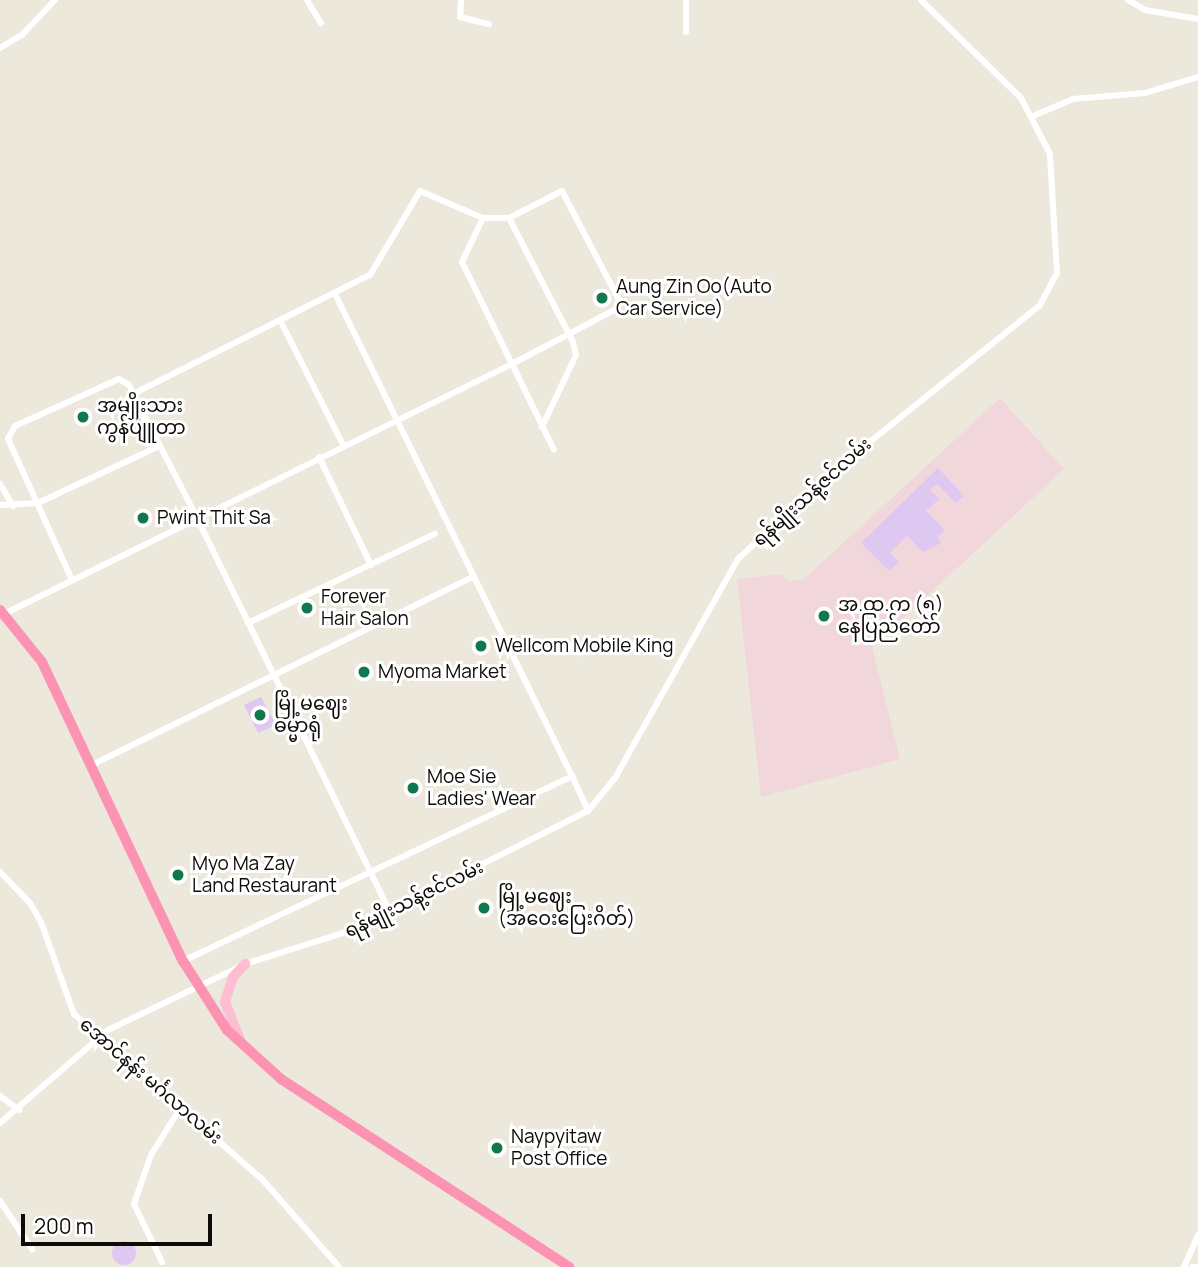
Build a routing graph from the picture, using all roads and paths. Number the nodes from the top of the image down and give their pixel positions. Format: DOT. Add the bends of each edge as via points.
graph roads {
  1 [pos="55,0"];
  2 [pos="307,0"];
  3 [pos="461,0"];
  4 [pos="685,0"];
  5 [pos="921,0"];
  6 [pos="1128,0"];
  7 [pos="1198,19"];
  8 [pos="321,23"];
  9 [pos="489,24"];
  10 [pos="686,32"];
  11 [pos="0,48"];
  12 [pos="1198,78"];
  13 [pos="1033,116"];
  14 [pos="483,218"];
  15 [pos="509,218"];
  16 [pos="335,294"];
  17 [pos="282,324"];
  18 [pos="569,334"];
  19 [pos="512,364"];
  20 [pos="133,394"];
  21 [pos="394,419"];
  22 [pos="542,427"];
  23 [pos="343,445"];
  24 [pos="159,446"];
  25 [pos="554,450"];
  26 [pos="318,457"];
  27 [pos="0,484"];
  28 [pos="38,503"];
  29 [pos="0,505"];
  30 [pos="13,506"];
  31 [pos="197,518"];
  32 [pos="435,534"];
  33 [pos="371,565"];
  34 [pos="473,577"];
  35 [pos="72,580"];
  36 [pos="2,612"];
  37 [pos="248,623"];
  38 [pos="272,673"];
  39 [pos="92,765"];
  40 [pos="572,776"];
  41 [pos="589,811"];
  42 [pos="0,872"];
  43 [pos="370,873"];
  44 [pos="390,912"];
  45 [pos="183,961"];
  46 [pos="245,964"];
  47 [pos="197,987"];
  48 [pos="101,1037"];
  49 [pos="244,1049"];
  50 [pos="0,1096"];
  51 [pos="181,1107"];
  52 [pos="19,1110"];
  53 [pos="0,1124"];
  54 [pos="0,1201"];
  55 [pos="1198,1235"];
  56 [pos="33,1250"];
  57 [pos="162,1262"];
  58 [pos="338,1267"];
  59 [pos="569,1267"];
  60 [pos="1184,1267"];
  61 [pos="1192,1267"];
  62 [pos="1198,1267"];
  1 -- 11 [label="street" via="22,36"];
  2 -- 8 [label="street"];
  3 -- 9 [label="street" via="460,17"];
  4 -- 10 [label="street"];
  5 -- 13 [label="street, ရန်မျိုးသန့်ဇင်လမ်း"];
  6 -- 7 [label="street" via="1145,9"];
  12 -- 13 [label="street" via="1145,93 1073,99"];
  13 -- 41 [label="street, ရန်မျိုးသန့်ဇင်လမ်း" via="1050,154 1058,234 1053,289 825,478 738,559 615,778"];
  14 -- 15 [label="street"];
  14 -- 16 [label="street" via="421,191 407,207 381,264"];
  14 -- 19 [label="street" via="462,262"];
  15 -- 18 [label="street"];
  15 -- 18 [label="street" via="556,192 567,195 619,300 616,309"];
  16 -- 17 [label="street"];
  16 -- 21 [label="street"];
  17 -- 20 [label="street"];
  17 -- 23 [label="street"];
  18 -- 19 [label="street"];
  18 -- 22 [label="street" via="574,363"];
  19 -- 21 [label="street"];
  19 -- 22 [label="street"];
  20 -- 24 [label="street"];
  20 -- 28 [label="street" via="118,379 15,426 8,439"];
  21 -- 23 [label="street"];
  21 -- 34 [label="street"];
  22 -- 25 [label="street"];
  23 -- 26 [label="street"];
  24 -- 28 [label="street"];
  24 -- 31 [label="street"];
  26 -- 31 [label="street"];
  26 -- 33 [label="street"];
  27 -- 30 [label="street"];
  28 -- 30 [label="street"];
  28 -- 35 [label="street"];
  29 -- 30 [label="street"];
  31 -- 35 [label="street"];
  31 -- 37 [label="street"];
  32 -- 33 [label="street"];
  33 -- 37 [label="street"];
  34 -- 38 [label="street"];
  34 -- 40 [label="street"];
  35 -- 36 [label="street"];
  36 -- 39 [label="highway" via="42,662"];
  37 -- 38 [label="street"];
  38 -- 39 [label="street"];
  38 -- 43 [label="street"];
  39 -- 45 [label="highway"];
  40 -- 41 [label="street"];
  40 -- 43 [label="street"];
  41 -- 44 [label="street, ရန်မျိုးသန့်ဇင်လမ်း"];
  42 -- 48 [label="street, အောင်နန်း မင်္ဂလာလမ်း" via="30,902 41,922 74,1014"];
  43 -- 44 [label="street"];
  43 -- 45 [label="street"];
  44 -- 46 [label="street, ရန်မျိုးသန့်ဇင်လမ်း" via="313,946"];
  45 -- 47 [label="highway"];
  46 -- 47 [label="street, ရန်မျိုးသန့်ဇင်လမ်း"];
  46 -- 49 [label="main road" via="233,977 225,1002"];
  47 -- 48 [label="street, ရန်မျိုးသန့်ဇင်လမ်း"];
  47 -- 49 [label="highway"];
  48 -- 51 [label="street, အောင်နန်း မင်္ဂလာလမ်း"];
  48 -- 52 [label="street, ရန်မျိုးသန့်ဇင်လမ်း"];
  49 -- 59 [label="highway" via="281,1079"];
  50 -- 52 [label="street"];
  51 -- 57 [label="street" via="151,1155 134,1203"];
  51 -- 58 [label="street, အောင်နန်း မင်္ဂလာလမ်း" via="262,1179"];
  52 -- 53 [label="street, ရန်မျိုးသန့်ဇင်လမ်း"];
  54 -- 56 [label="street"];
  55 -- 60 [label="street"];
  61 -- 62 [label="street"];
}
